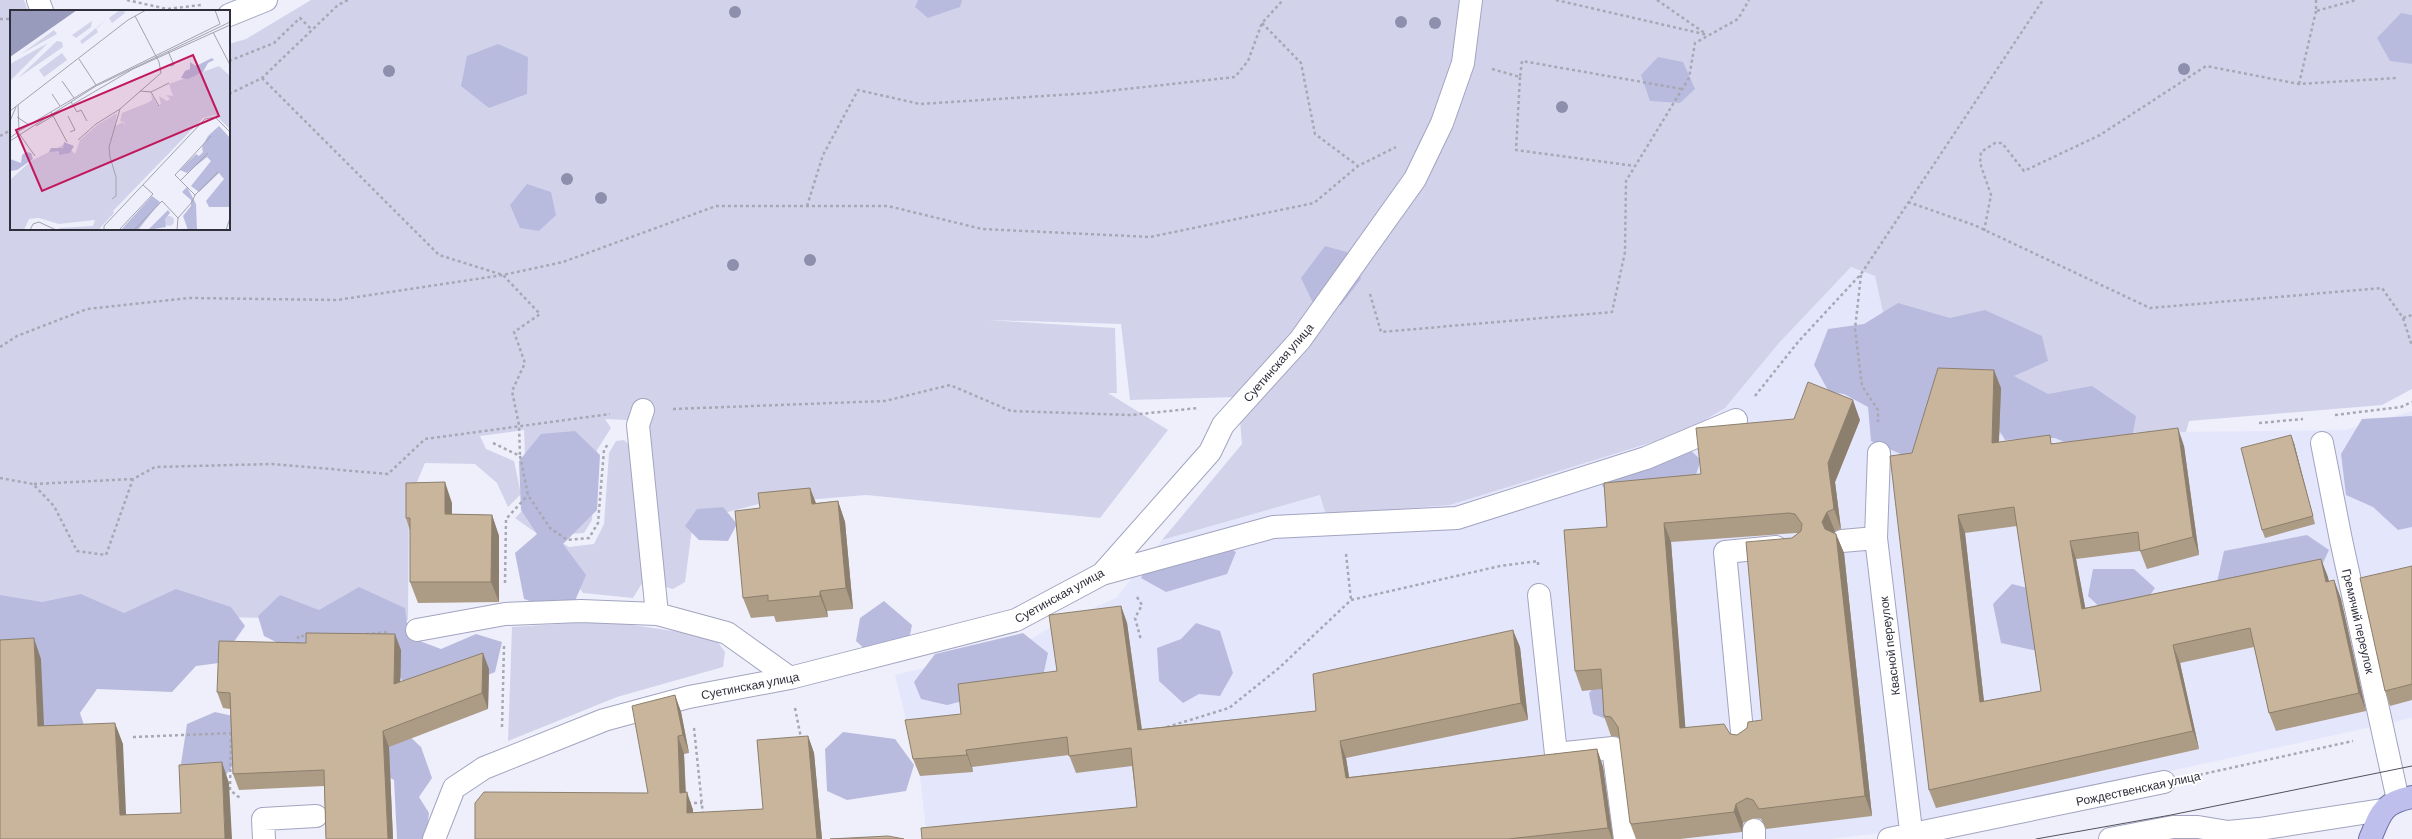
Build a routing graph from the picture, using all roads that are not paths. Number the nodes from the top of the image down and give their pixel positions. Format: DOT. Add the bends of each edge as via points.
graph roads {
  1 [pos="38,0"];
  2 [pos="266,0"];
  3 [pos="1471,0"];
  4 [pos="42,10"];
  5 [pos="230,15"];
  6 [pos="640,418"];
  7 [pos="1736,420"];
  8 [pos="2322,443"];
  9 [pos="1878,453"];
  10 [pos="1876,538"];
  11 [pos="1842,541"];
  12 [pos="1797,545"];
  13 [pos="1112,571"];
  14 [pos="1539,595"];
  15 [pos="657,614"];
  16 [pos="418,630"];
  17 [pos="790,678"];
  18 [pos="1743,742"];
  19 [pos="2164,782"];
  20 [pos="2397,802"];
  21 [pos="316,816"];
  22 [pos="2231,836"];
  23 [pos="1912,837"];
  24 [pos="264,839"];
  25 [pos="434,839"];
  26 [pos="1625,839"];
  27 [pos="1890,839"];
  28 [pos="2110,839"];
  29 [pos="2370,839"];
  1 -- 4 [label="street"];
  2 -- 5 [label="street"];
  3 -- 13 [label="street, Суетинская улица" via="1462,63 1442,123 1415,179 1300,340 1223,425 1210,452"];
  6 -- 15 [label="street"];
  7 -- 13 [label="street" via="1646,458 1457,518 1273,527"];
  8 -- 20 [label="street, Гремячий переулок" via="2341,540 2385,733"];
  9 -- 10 [label="street, Квасной переулок"];
  10 -- 11 [label="street"];
  10 -- 23 [label="street, Квасной переулок"];
  12 -- 18 [label="street" via="1725,552"];
  13 -- 17 [label="street, Суетинская улица" via="1016,620"];
  14 -- 26 [label="street" via="1556,754 1613,748"];
  15 -- 16 [label="street" via="581,611 505,614"];
  15 -- 17 [label="street" via="728,632"];
  17 -- 25 [label="street, Суетинская улица" via="689,697 604,720 484,768 454,788"];
  19 -- 23 [label="street, Рождественская улица"];
  20 -- 22 [label="street"];
  20 -- 29 [label="main road"];
  21 -- 24 [label="street" via="263,819"];
  22 -- 28 [label="street" via="2198,827 2173,827"];
  23 -- 27 [label="street, Рождественская улица"];
}
